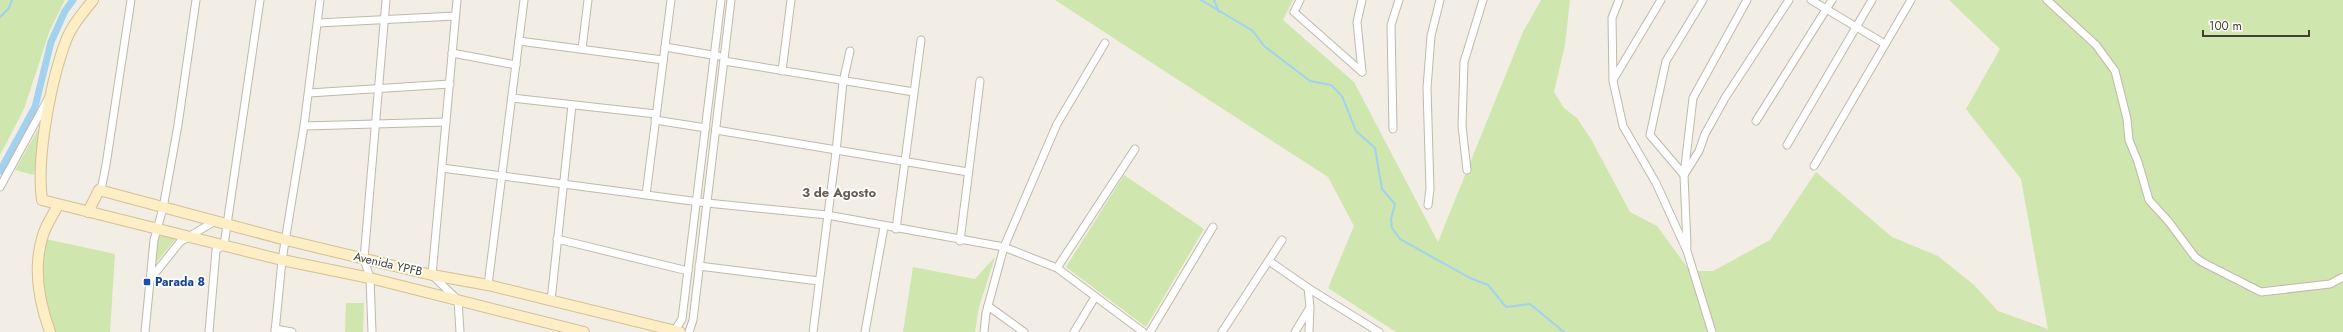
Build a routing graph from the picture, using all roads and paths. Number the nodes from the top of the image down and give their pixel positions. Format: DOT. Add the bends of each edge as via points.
graph roads {
  1 [pos="93,0"];
  2 [pos="131,0"];
  3 [pos="196,0"];
  4 [pos="260,0"];
  5 [pos="320,0"];
  6 [pos="386,0"];
  7 [pos="457,0"];
  8 [pos="524,0"];
  9 [pos="588,0"];
  10 [pos="671,0"];
  11 [pos="722,0"];
  12 [pos="731,0"];
  13 [pos="791,0"];
  14 [pos="1300,0"];
  15 [pos="1362,0"];
  16 [pos="1399,0"];
  17 [pos="1440,0"];
  18 [pos="1483,0"];
  19 [pos="1618,0"];
  20 [pos="1661,0"];
  21 [pos="1702,0"];
  22 [pos="1747,0"];
  23 [pos="1789,0"];
  24 [pos="1811,0"];
  25 [pos="1832,0"];
  26 [pos="1872,0"];
  27 [pos="1911,0"];
  28 [pos="2047,0"];
  29 [pos="1827,9"];
  30 [pos="455,16"];
  31 [pos="386,19"];
  32 [pos="318,23"];
  33 [pos="1856,26"];
  34 [pos="921,40"];
  35 [pos="519,41"];
  36 [pos="1105,43"];
  37 [pos="1885,44"];
  38 [pos="665,47"];
  39 [pos="582,49"];
  40 [pos="850,51"];
  41 [pos="452,53"];
  42 [pos="715,55"];
  43 [pos="724,59"];
  44 [pos="663,60"];
  45 [pos="516,65"];
  46 [pos="782,71"];
  47 [pos="980,81"];
  48 [pos="1613,81"];
  49 [pos="843,82"];
  50 [pos="450,84"];
  51 [pos="54,86"];
  52 [pos="378,88"];
  53 [pos="914,92"];
  54 [pos="309,93"];
  55 [pos="512,98"];
  56 [pos="572,105"];
  57 [pos="656,117"];
  58 [pos="446,122"];
  59 [pos="1756,122"];
  60 [pos="375,123"];
  61 [pos="304,126"];
  62 [pos="706,128"];
  63 [pos="1393,129"];
  64 [pos="716,130"];
  65 [pos="1787,145"];
  66 [pos="1135,149"];
  67 [pos="836,152"];
  68 [pos="904,162"];
  69 [pos="1814,166"];
  70 [pos="442,168"];
  71 [pos="1467,170"];
  72 [pos="968,172"];
  73 [pos="1684,175"];
  74 [pos="502,177"];
  75 [pos="563,185"];
  76 [pos="0,187"];
  77 [pos="99,190"];
  78 [pos="646,195"];
  79 [pos="697,202"];
  80 [pos="707,203"];
  81 [pos="58,205"];
  82 [pos="1428,205"];
  83 [pos="163,208"];
  84 [pos="88,212"];
  85 [pos="827,215"];
  86 [pos="215,221"];
  87 [pos="227,223"];
  88 [pos="884,227"];
  89 [pos="1213,227"];
  90 [pos="157,229"];
  91 [pos="896,229"];
  92 [pos="188,237"];
  93 [pos="557,239"];
  94 [pos="286,240"];
  95 [pos="1282,240"];
  96 [pos="960,241"];
  97 [pos="224,245"];
  98 [pos="1004,247"];
  99 [pos="1687,251"];
  100 [pos="364,259"];
  101 [pos="282,260"];
  102 [pos="1269,261"];
  103 [pos="699,266"];
  104 [pos="1057,268"];
  105 [pos="688,270"];
  106 [pos="432,275"];
  107 [pos="2343,277"];
  108 [pos="370,278"];
  109 [pos="819,281"];
  110 [pos="148,282"];
  111 [pos="488,285"];
  112 [pos="1308,288"];
  113 [pos="1095,298"];
  114 [pos="458,300"];
  115 [pos="551,301"];
  116 [pos="988,306"];
  117 [pos="1310,307"];
  118 [pos="275,330"];
  119 [pos="50,332"];
  120 [pos="145,332"];
  121 [pos="209,332"];
  122 [pos="292,332"];
  123 [pos="372,332"];
  124 [pos="460,332"];
  125 [pos="584,332"];
  126 [pos="676,332"];
  127 [pos="689,332"];
  128 [pos="813,332"];
  129 [pos="864,332"];
  130 [pos="984,332"];
  131 [pos="1024,332"];
  132 [pos="1074,332"];
  133 [pos="1143,332"];
  134 [pos="1150,332"];
  135 [pos="1222,332"];
  136 [pos="1295,332"];
  137 [pos="1309,332"];
  138 [pos="1377,332"];
  139 [pos="1712,332"];
  1 -- 51 [label="street" via="78,17 67,38"];
  2 -- 77 [label="street" via="106,165"];
  3 -- 83 [label="street"];
  4 -- 87 [label="street"];
  5 -- 32 [label="street"];
  6 -- 31 [label="street"];
  7 -- 30 [label="street"];
  8 -- 35 [label="street"];
  9 -- 39 [label="street"];
  10 -- 38 [label="street"];
  11 -- 42 [label="street"];
  12 -- 43 [label="street"];
  13 -- 46 [label="street"];
  14 -- 15 [label="street" via="1294,12 1362,72 1357,22"];
  16 -- 63 [label="street" via="1391,25"];
  17 -- 82 [label="street" via="1431,36 1427,88 1430,189"];
  18 -- 71 [label="street" via="1464,62 1462,126"];
  19 -- 48 [label="street" via="1612,18"];
  20 -- 48 [label="street"];
  21 -- 73 [label="street" via="1666,61 1650,135"];
  22 -- 73 [label="street" via="1692,98"];
  23 -- 73 [label="street" via="1725,98"];
  24 -- 29 [label="street"];
  25 -- 29 [label="street"];
  26 -- 33 [label="street"];
  27 -- 37 [label="street"];
  28 -- 107 [label="street" via="2096,45 2115,71 2127,119 2129,140 2149,200 2195,256 2227,276 2261,292 2330,284"];
  29 -- 33 [label="street"];
  29 -- 59 [label="street"];
  30 -- 31 [label="street"];
  30 -- 41 [label="street"];
  31 -- 32 [label="street"];
  31 -- 52 [label="street"];
  32 -- 54 [label="street"];
  33 -- 37 [label="street"];
  33 -- 65 [label="street"];
  34 -- 53 [label="street"];
  35 -- 39 [label="street"];
  35 -- 45 [label="street"];
  36 -- 98 [label="street" via="1061,118"];
  37 -- 69 [label="street"];
  38 -- 42 [label="street"];
  38 -- 44 [label="street"];
  39 -- 44 [label="street"];
  40 -- 49 [label="street"];
  41 -- 45 [label="street"];
  41 -- 50 [label="street"];
  42 -- 43 [label="street"];
  42 -- 62 [label="street"];
  43 -- 46 [label="street"];
  43 -- 64 [label="street"];
  44 -- 57 [label="street"];
  45 -- 55 [label="street"];
  46 -- 49 [label="street"];
  47 -- 72 [label="street"];
  48 -- 99 [label="street" via="1623,126 1656,183"];
  49 -- 53 [label="street"];
  49 -- 67 [label="street"];
  50 -- 52 [label="street"];
  50 -- 58 [label="street"];
  51 -- 76 [label="street"];
  51 -- 81 [label="street, Avenida YPFB" via="41,158 40,181 42,200"];
  52 -- 54 [label="street"];
  52 -- 60 [label="street"];
  53 -- 68 [label="street"];
  54 -- 61 [label="street"];
  55 -- 56 [label="street"];
  55 -- 74 [label="street"];
  56 -- 57 [label="street"];
  56 -- 75 [label="street"];
  57 -- 62 [label="street"];
  57 -- 78 [label="street"];
  58 -- 60 [label="street"];
  58 -- 70 [label="street"];
  60 -- 61 [label="street"];
  60 -- 100 [label="street"];
  61 -- 94 [label="street"];
  62 -- 79 [label="street"];
  64 -- 67 [label="street"];
  64 -- 80 [label="street"];
  66 -- 104 [label="street"];
  67 -- 68 [label="street"];
  67 -- 85 [label="street"];
  68 -- 72 [label="street"];
  68 -- 91 [label="street"];
  70 -- 74 [label="street"];
  70 -- 106 [label="street"];
  72 -- 96 [label="street"];
  73 -- 99 [label="street"];
  74 -- 75 [label="street"];
  74 -- 111 [label="street"];
  75 -- 78 [label="street"];
  75 -- 93 [label="street"];
  77 -- 83 [label="street, Avenida YPFB"];
  77 -- 84 [label="street"];
  78 -- 79 [label="street"];
  79 -- 80 [label="street"];
  79 -- 105 [label="street"];
  80 -- 85 [label="street"];
  80 -- 103 [label="street"];
  81 -- 84 [label="street, Avenida YPFB"];
  81 -- 119 [label="street" via="43,234 39,249 41,302"];
  83 -- 86 [label="street, Avenida YPFB"];
  83 -- 90 [label="street"];
  84 -- 90 [label="street, Avenida YPFB"];
  85 -- 88 [label="street"];
  85 -- 109 [label="street"];
  86 -- 87 [label="street, Avenida YPFB"];
  86 -- 92 [label="street"];
  87 -- 94 [label="street, Avenida YPFB"];
  87 -- 97 [label="street"];
  88 -- 91 [label="street"];
  88 -- 129 [label="street"];
  89 -- 134 [label="street"];
  90 -- 92 [label="street, Avenida YPFB"];
  90 -- 110 [label="street"];
  91 -- 96 [label="street"];
  92 -- 97 [label="street, Avenida YPFB"];
  92 -- 110 [label="street" via="170,253"];
  93 -- 105 [label="street"];
  93 -- 115 [label="street"];
  94 -- 100 [label="street, Avenida YPFB"];
  94 -- 101 [label="street"];
  95 -- 102 [label="street"];
  96 -- 98 [label="street"];
  97 -- 101 [label="street, Avenida YPFB"];
  97 -- 121 [label="street" via="216,250"];
  98 -- 104 [label="street"];
  98 -- 116 [label="street"];
  99 -- 139 [label="street"];
  100 -- 106 [label="street, Avenida YPFB"];
  100 -- 108 [label="street"];
  101 -- 108 [label="street, Avenida YPFB"];
  101 -- 118 [label="street"];
  102 -- 112 [label="street"];
  102 -- 135 [label="street"];
  103 -- 109 [label="street"];
  103 -- 127 [label="street" via="693,320"];
  104 -- 113 [label="street"];
  105 -- 126 [label="street" via="682,319"];
  106 -- 111 [label="street, Avenida YPFB"];
  106 -- 114 [label="street"];
  108 -- 114 [label="street, Avenida YPFB"];
  108 -- 123 [label="street"];
  109 -- 128 [label="street"];
  110 -- 120 [label="street"];
  111 -- 115 [label="street, Avenida YPFB"];
  112 -- 117 [label="street"];
  112 -- 138 [label="street"];
  113 -- 132 [label="street"];
  113 -- 133 [label="street"];
  114 -- 124 [label="street"];
  114 -- 125 [label="street, Avenida YPFB"];
  115 -- 126 [label="street, Avenida YPFB"];
  116 -- 130 [label="street"];
  116 -- 131 [label="street"];
  117 -- 136 [label="street"];
  117 -- 137 [label="street"];
  118 -- 122 [label="street"];
}
